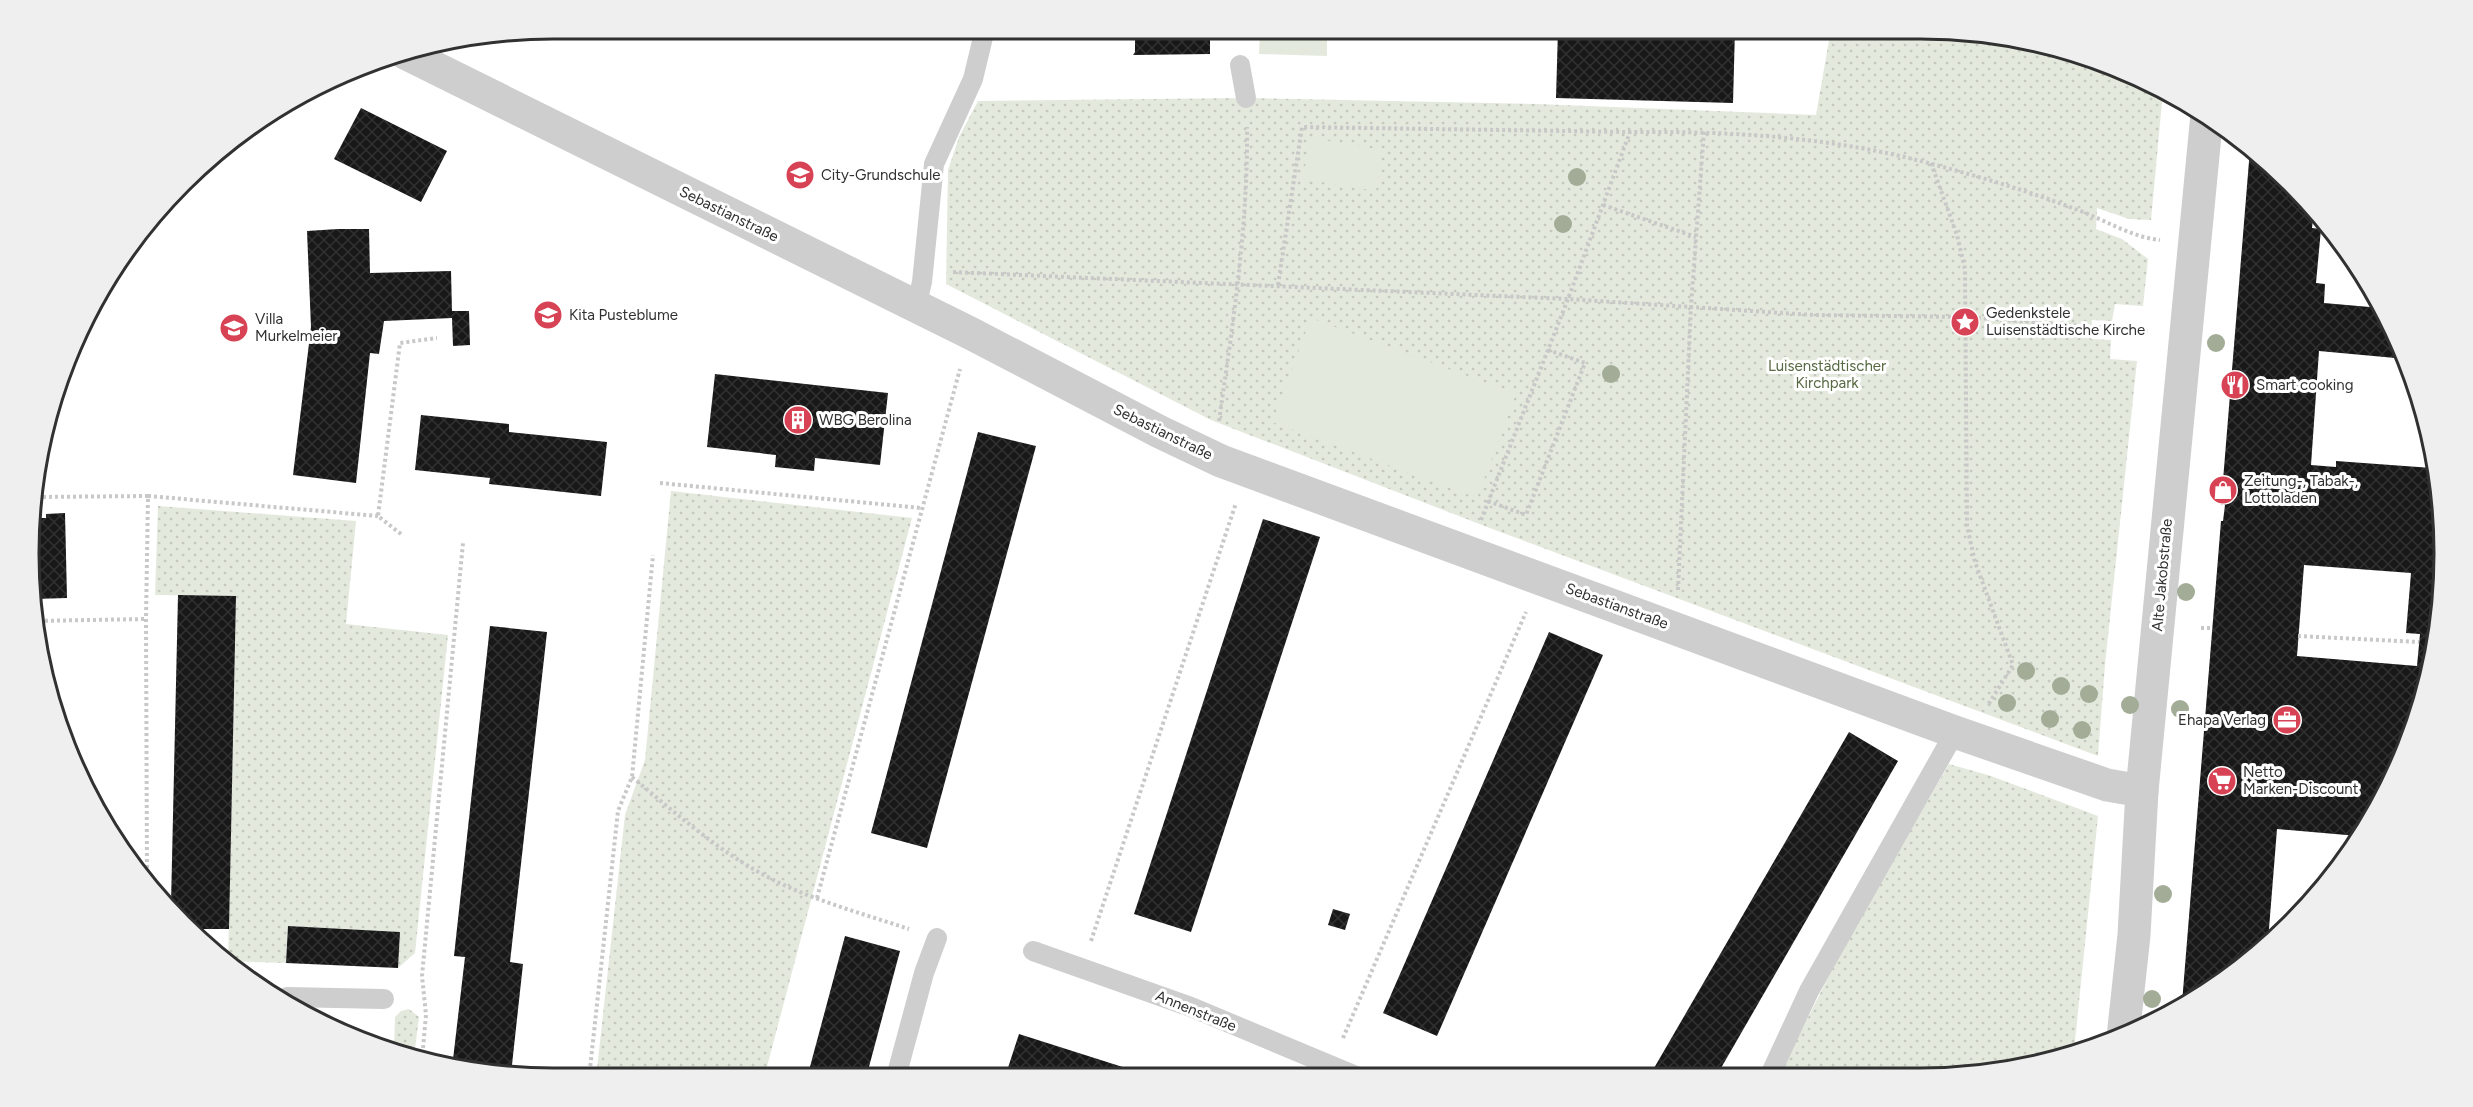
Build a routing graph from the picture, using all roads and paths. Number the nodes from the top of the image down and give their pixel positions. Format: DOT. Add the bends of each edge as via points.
graph roads {
  1 [pos="982,39"];
  2 [pos="416,58"];
  3 [pos="1240,65"];
  4 [pos="1246,98"];
  5 [pos="2205,126"];
  6 [pos="1704,131"];
  7 [pos="1630,132"];
  8 [pos="1931,164"];
  9 [pos="1603,205"];
  10 [pos="1696,238"];
  11 [pos="2194,242"];
  12 [pos="923,270"];
  13 [pos="1239,284"];
  14 [pos="1278,285"];
  15 [pos="1568,299"];
  16 [pos="1691,306"];
  17 [pos="916,307"];
  18 [pos="1966,317"];
  19 [pos="2148,331"];
  20 [pos="970,333"];
  21 [pos="437,338"];
  22 [pos="1548,350"];
  23 [pos="1214,457"];
  24 [pos="1246,471"];
  25 [pos="660,483"];
  26 [pos="148,496"];
  27 [pos="42,497"];
  28 [pos="1488,501"];
  29 [pos="921,508"];
  30 [pos="1484,512"];
  31 [pos="378,516"];
  32 [pos="401,534"];
  33 [pos="463,543"];
  34 [pos="653,555"];
  35 [pos="1540,578"];
  36 [pos="146,619"];
  37 [pos="43,621"];
  38 [pos="1676,627"];
  39 [pos="2201,628"];
  40 [pos="2213,628"];
  41 [pos="2298,636"];
  42 [pos="2419,642"];
  43 [pos="1962,734"];
  44 [pos="632,777"];
  45 [pos="2142,791"];
  46 [pos="147,869"];
  47 [pos="818,898"];
  48 [pos="937,938"];
  49 [pos="1033,951"];
  50 [pos="1082,968"];
  51 [pos="295,998"];
  52 [pos="384,999"];
  53 [pos="2124,1025"];
  54 [pos="423,1051"];
  55 [pos="1331,1066"];
  56 [pos="590,1068"];
  57 [pos="898,1068"];
  58 [pos="1336,1068"];
  59 [pos="1773,1068"];
  1 -- 12 [label="lane" via="973,79 934,164"];
  2 -- 17 [label="street, Sebastianstraße"];
  3 -- 4 [label="lane"];
  4 -- 13 [label="path" via="1248,176"];
  5 -- 11 [label="street, Alte Jakobstraße"];
  6 -- 7 [label="path"];
  6 -- 8 [label="path" via="1821,142"];
  6 -- 10 [label="path"];
  7 -- 9 [label="path"];
  7 -- 14 [label="path" via="1302,127"];
  8 -- 11 [label="path" via="2076,209 2144,238"];
  8 -- 18 [label="path" via="1957,235 1965,270"];
  9 -- 10 [label="path"];
  9 -- 15 [label="path"];
  10 -- 16 [label="path"];
  11 -- 45 [label="street, Alte Jakobstraße"];
  12 -- 13 [label="path"];
  12 -- 17 [label="lane"];
  13 -- 14 [label="path"];
  13 -- 23 [label="path"];
  14 -- 15 [label="path"];
  15 -- 16 [label="path"];
  15 -- 22 [label="path"];
  16 -- 18 [label="path" via="1813,315"];
  16 -- 38 [label="path"];
  17 -- 20 [label="street, Sebastianstraße"];
  18 -- 19 [label="path"];
  18 -- 43 [label="path" via="1967,526 1975,562 2013,665"];
  20 -- 23 [label="street, Sebastianstraße"];
  20 -- 29 [label="path"];
  21 -- 31 [label="path" via="400,343"];
  22 -- 28 [label="path"];
  22 -- 28 [label="path" via="1585,363 1526,515"];
  23 -- 24 [label="street, Sebastianstraße"];
  24 -- 35 [label="street, Sebastianstraße"];
  24 -- 50 [label="path"];
  25 -- 29 [label="path"];
  26 -- 27 [label="path"];
  26 -- 31 [label="path"];
  26 -- 36 [label="path"];
  28 -- 30 [label="path"];
  29 -- 47 [label="path"];
  31 -- 32 [label="path"];
  33 -- 54 [label="path" via="422,976 426,1015"];
  34 -- 44 [label="path"];
  35 -- 38 [label="street, Sebastianstraße"];
  35 -- 55 [label="path"];
  36 -- 37 [label="path"];
  36 -- 46 [label="path"];
  38 -- 43 [label="street, Sebastianstraße"];
  39 -- 40 [label="path"];
  41 -- 42 [label="path"];
  43 -- 45 [label="street, Sebastianstraße" via="2107,785"];
  43 -- 59 [label="lane" via="1809,991"];
  44 -- 47 [label="path" via="708,841 757,872"];
  44 -- 56 [label="path" via="618,811"];
  45 -- 53 [label="street, Alte Jakobstraße"];
  47 -- 48 [label="path"];
  48 -- 57 [label="lane"];
  49 -- 50 [label="lane, Annenstraße"];
  50 -- 55 [label="lane, Annenstraße" via="1191,1007"];
  51 -- 52 [label="lane"];
  55 -- 58 [label="lane, Annenstraße"];
}
